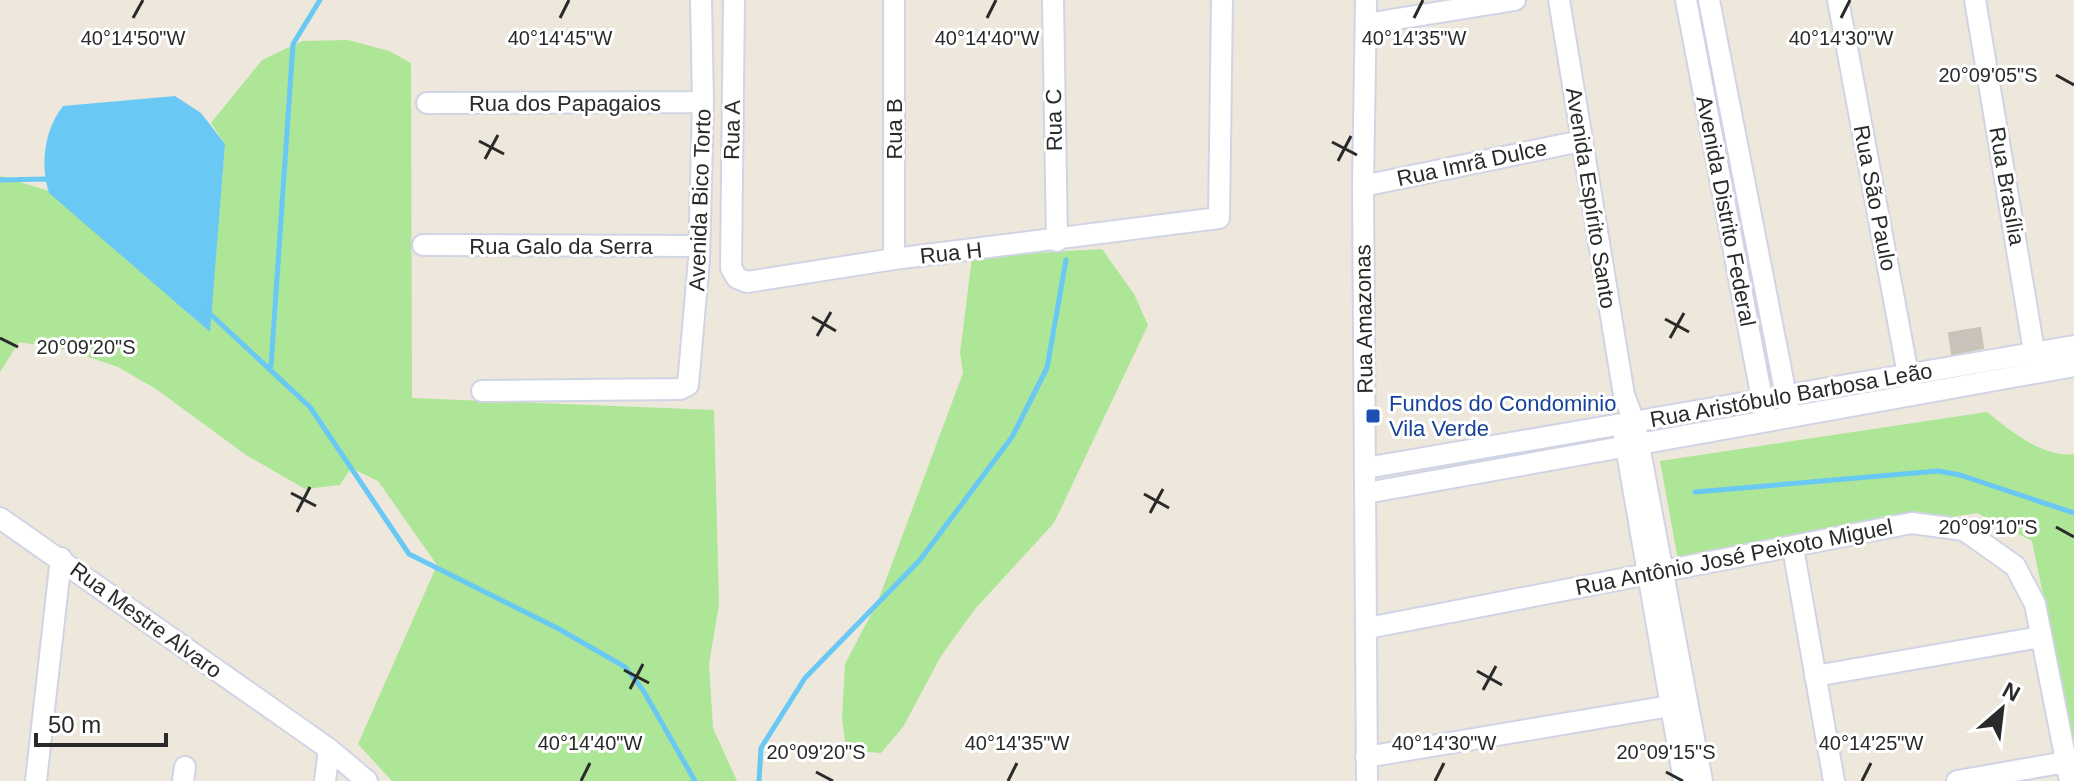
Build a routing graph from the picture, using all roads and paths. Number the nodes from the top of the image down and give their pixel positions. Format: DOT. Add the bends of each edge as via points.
graph roads {
  1 [pos="701,0"];
  2 [pos="734,0"];
  3 [pos="894,0"];
  4 [pos="1053,0"];
  5 [pos="1222,0"];
  6 [pos="1366,0"];
  7 [pos="1515,0"];
  8 [pos="1559,0"];
  9 [pos="1686,0"];
  10 [pos="1709,0"];
  11 [pos="1838,0"];
  12 [pos="1975,0"];
  13 [pos="1366,24"];
  14 [pos="703,102"];
  15 [pos="427,103"];
  16 [pos="1581,141"];
  17 [pos="1363,186"];
  18 [pos="1057,241"];
  19 [pos="423,245"];
  20 [pos="699,252"];
  21 [pos="894,259"];
  22 [pos="730,260"];
  23 [pos="2074,346"];
  24 [pos="2036,362"];
  25 [pos="2074,366"];
  26 [pos="1907,372"];
  27 [pos="482,391"];
  28 [pos="1786,393"];
  29 [pos="1913,395"];
  30 [pos="1762,398"];
  31 [pos="1790,417"];
  32 [pos="1767,421"];
  33 [pos="1629,425"];
  34 [pos="1632,446"];
  35 [pos="1366,468"];
  36 [pos="1366,493"];
  37 [pos="0,518"];
  38 [pos="1793,548"];
  39 [pos="61,558"];
  40 [pos="1655,573"];
  41 [pos="1368,628"];
  42 [pos="2041,637"];
  43 [pos="1815,676"];
  44 [pos="1678,705"];
  45 [pos="329,749"];
  46 [pos="1366,757"];
  47 [pos="2068,772"];
  48 [pos="36,781"];
  49 [pos="325,781"];
  50 [pos="367,781"];
  51 [pos="1367,781"];
  52 [pos="1684,781"];
  53 [pos="1702,781"];
  54 [pos="1834,781"];
  55 [pos="1957,781"];
  1 -- 14 [label="street, Avenida Bico Torto"];
  2 -- 22 [label="street, Rua A"];
  3 -- 21 [label="street, Rua B"];
  4 -- 18 [label="street, Rua C"];
  5 -- 18 [label="street, Rua H" via="1219,218"];
  6 -- 13 [label="street, Rua Amazonas"];
  7 -- 13 [label="street"];
  8 -- 16 [label="street, Avenida Espírito Santo"];
  9 -- 30 [label="street, Avenida Distrito Federal"];
  10 -- 28 [label="street, Avenida Distrito Federal"];
  11 -- 26 [label="street, Rua São Paulo"];
  12 -- 24 [label="street, Rua Brasília"];
  13 -- 17 [label="street, Rua Amazonas"];
  14 -- 15 [label="street, Rua dos Papagaios"];
  14 -- 20 [label="street, Avenida Bico Torto"];
  16 -- 17 [label="street, Rua Imrã Dulce"];
  16 -- 33 [label="street, Avenida Espírito Santo"];
  17 -- 35 [label="street, Rua Amazonas"];
  18 -- 21 [label="street, Rua H"];
  19 -- 20 [label="street, Rua Galo da Serra"];
  20 -- 22 [label="street"];
  20 -- 27 [label="street, Avenida Bico Torto" via="690,380 685,387"];
  21 -- 22 [label="street, Rua H" via="747,282 734,276"];
  23 -- 24 [label="street, Rua Aristóbulo Barbosa Leão"];
  24 -- 25 [label="street"];
  24 -- 26 [label="street, Rua Aristóbulo Barbosa Leão"];
  24 -- 29 [label="street"];
  26 -- 28 [label="street, Rua Aristóbulo Barbosa Leão"];
  26 -- 29 [label="street, Rua São Paulo"];
  28 -- 30 [label="street, Rua Aristóbulo Barbosa Leão"];
  28 -- 31 [label="street, Avenida Distrito Federal"];
  29 -- 31 [label="street"];
  30 -- 32 [label="street, Avenida Distrito Federal"];
  30 -- 33 [label="street, Rua Aristóbulo Barbosa Leão"];
  31 -- 32 [label="street"];
  32 -- 34 [label="street"];
  33 -- 34 [label="street, Avenida Espírito Santo"];
  33 -- 35 [label="street, Rua Aristóbulo Barbosa Leão"];
  34 -- 36 [label="street"];
  34 -- 40 [label="street, Avenida Espírito Santo"];
  35 -- 36 [label="street, Rua Amazonas"];
  36 -- 41 [label="street, Rua Amazonas"];
  37 -- 39 [label="street, Rua Mestre Alvaro"];
  38 -- 40 [label="street, Rua Antônio José Peixoto Miguel"];
  38 -- 42 [label="street, Rua Antônio José Peixoto Miguel" via="1912,523 1964,530 2015,566 2035,604"];
  38 -- 43 [label="street"];
  39 -- 45 [label="street, Rua Mestre Alvaro"];
  39 -- 48 [label="street"];
  40 -- 41 [label="street, Rua Antônio José Peixoto Miguel"];
  40 -- 44 [label="street, Avenida Espírito Santo"];
  41 -- 46 [label="street, Rua Amazonas"];
  42 -- 43 [label="street"];
  42 -- 47 [label="street, Rua Antônio José Peixoto Miguel"];
  43 -- 54 [label="street"];
  44 -- 46 [label="street"];
  44 -- 52 [label="street, Avenida Espírito Santo"];
  44 -- 53 [label="street, Avenida Espírito Santo"];
  45 -- 49 [label="street"];
  45 -- 50 [label="street, Rua Mestre Alvaro"];
  46 -- 51 [label="street, Rua Amazonas"];
  47 -- 55 [label="street"];
}
